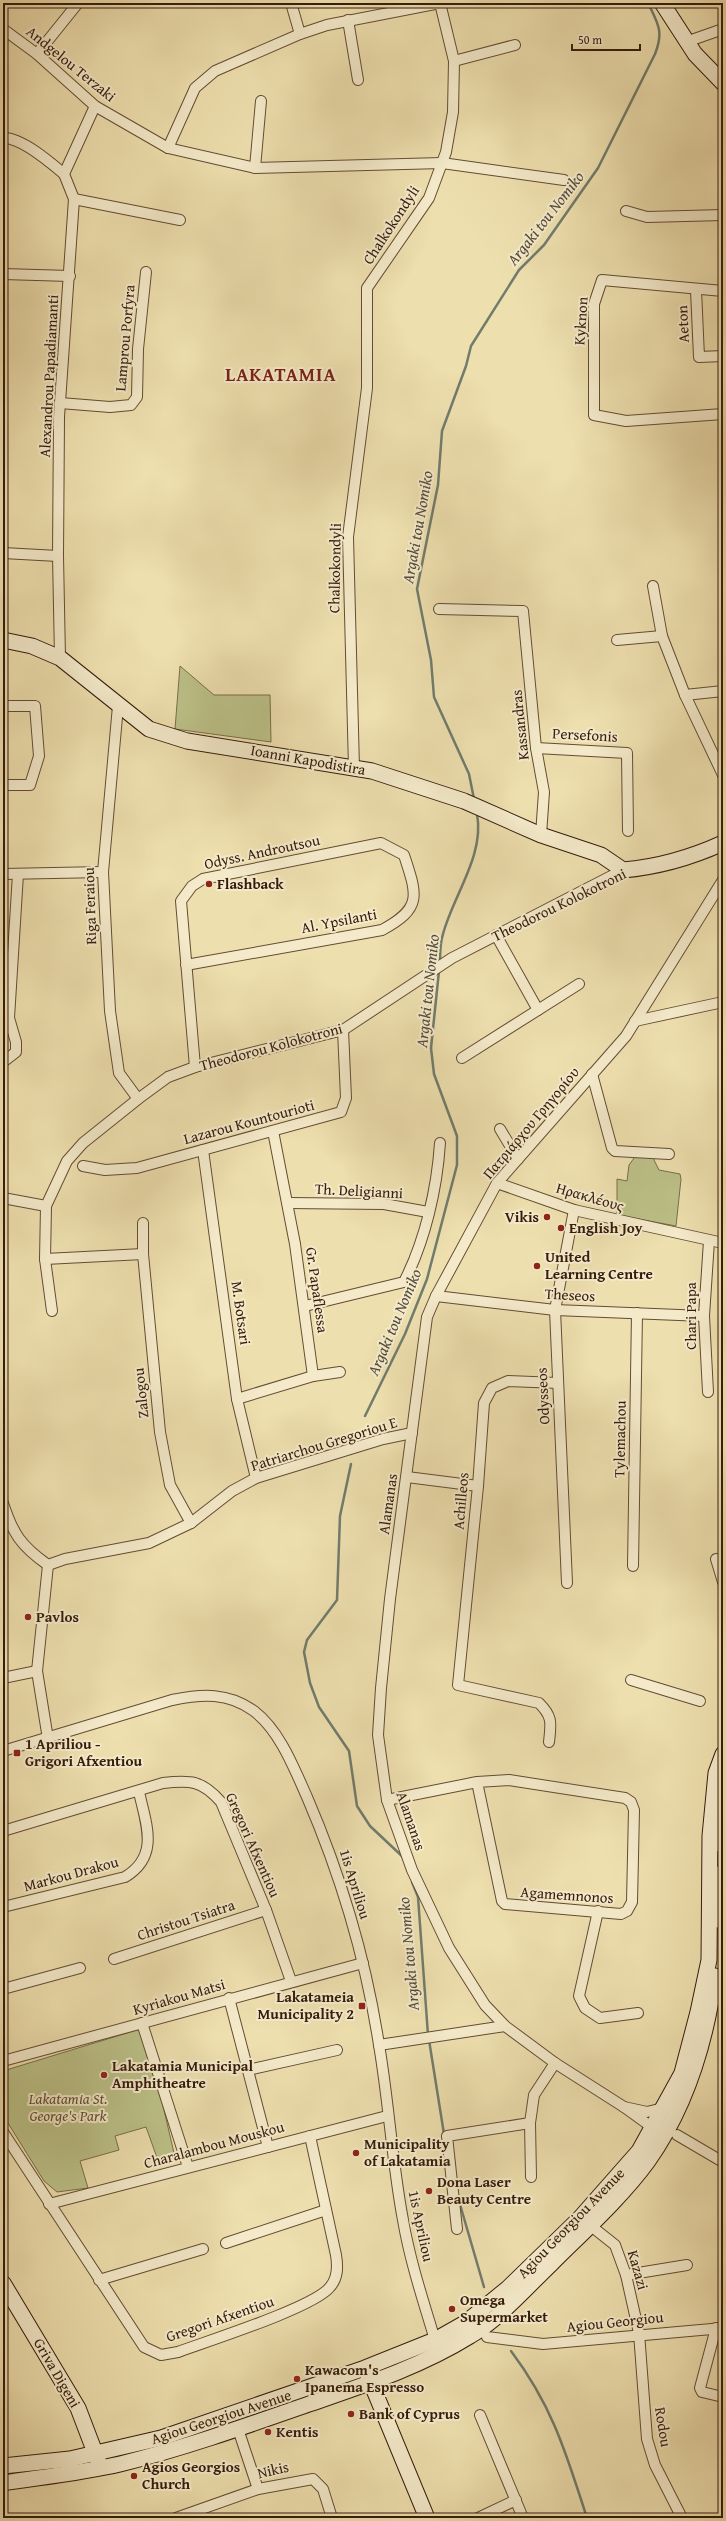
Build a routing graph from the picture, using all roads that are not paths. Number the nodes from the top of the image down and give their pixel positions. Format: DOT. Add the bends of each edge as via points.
graph roads {
  1 [pos="78,3"];
  2 [pos="291,3"];
  3 [pos="662,3"];
  4 [pos="348,20"];
  5 [pos="3,29"];
  6 [pos="723,29"];
  7 [pos="300,34"];
  8 [pos="686,42"];
  9 [pos="515,45"];
  10 [pos="37,54"];
  11 [pos="454,61"];
  12 [pos="358,80"];
  13 [pos="723,83"];
  14 [pos="261,101"];
  15 [pos="95,106"];
  16 [pos="3,138"];
  17 [pos="168,148"];
  18 [pos="442,163"];
  19 [pos="255,168"];
  20 [pos="64,174"];
  21 [pos="564,180"];
  22 [pos="74,199"];
  23 [pos="626,211"];
  24 [pos="723,215"];
  25 [pos="180,220"];
  26 [pos="146,272"];
  27 [pos="3,274"];
  28 [pos="70,276"];
  29 [pos="696,290"];
  30 [pos="723,291"];
  31 [pos="723,356"];
  32 [pos="60,403"];
  33 [pos="723,414"];
  34 [pos="3,553"];
  35 [pos="58,556"];
  36 [pos="653,586"];
  37 [pos="439,609"];
  38 [pos="662,636"];
  39 [pos="3,640"];
  40 [pos="617,640"];
  41 [pos="60,658"];
  42 [pos="723,692"];
  43 [pos="685,695"];
  44 [pos="3,706"];
  45 [pos="118,706"];
  46 [pos="536,748"];
  47 [pos="354,768"];
  48 [pos="723,775"];
  49 [pos="3,785"];
  50 [pos="628,831"];
  51 [pos="541,835"];
  52 [pos="381,843"];
  53 [pos="723,843"];
  54 [pos="623,870"];
  55 [pos="103,872"];
  56 [pos="3,874"];
  57 [pos="18,874"];
  58 [pos="723,880"];
  59 [pos="496,935"];
  60 [pos="8,958"];
  61 [pos="186,965"];
  62 [pos="579,984"];
  63 [pos="723,1002"];
  64 [pos="538,1010"];
  65 [pos="635,1021"];
  66 [pos="342,1030"];
  67 [pos="462,1058"];
  68 [pos="3,1062"];
  69 [pos="196,1067"];
  70 [pos="592,1074"];
  71 [pos="138,1098"];
  72 [pos="500,1129"];
  73 [pos="273,1131"];
  74 [pos="440,1143"];
  75 [pos="203,1150"];
  76 [pos="669,1154"];
  77 [pos="518,1159"];
  78 [pos="82,1166"];
  79 [pos="497,1183"];
  80 [pos="3,1198"];
  81 [pos="288,1203"];
  82 [pos="46,1206"];
  83 [pos="574,1210"];
  84 [pos="428,1212"];
  85 [pos="143,1223"];
  86 [pos="709,1240"];
  87 [pos="723,1243"];
  88 [pos="143,1254"];
  89 [pos="45,1259"];
  90 [pos="436,1296"];
  91 [pos="305,1306"];
  92 [pos="555,1310"];
  93 [pos="52,1311"];
  94 [pos="637,1313"];
  95 [pos="704,1316"];
  96 [pos="340,1372"];
  97 [pos="313,1376"];
  98 [pos="558,1383"];
  99 [pos="708,1392"];
  100 [pos="237,1400"];
  101 [pos="412,1433"];
  102 [pos="407,1477"];
  103 [pos="256,1478"];
  104 [pos="478,1486"];
  105 [pos="3,1503"];
  106 [pos="191,1523"];
  107 [pos="716,1559"];
  108 [pos="48,1565"];
  109 [pos="633,1566"];
  110 [pos="723,1582"];
  111 [pos="567,1583"];
  112 [pos="37,1671"];
  113 [pos="3,1678"];
  114 [pos="631,1680"];
  115 [pos="700,1701"];
  116 [pos="48,1739"];
  117 [pos="549,1742"];
  118 [pos="3,1751"];
  119 [pos="723,1754"];
  120 [pos="477,1782"];
  121 [pos="139,1792"];
  122 [pos="386,1800"];
  123 [pos="723,1815"];
  124 [pos="3,1831"];
  125 [pos="3,1908"];
  126 [pos="266,1910"];
  127 [pos="598,1911"];
  128 [pos="114,1959"];
  129 [pos="363,1963"];
  130 [pos="80,1968"];
  131 [pos="291,1981"];
  132 [pos="3,1989"];
  133 [pos="229,1998"];
  134 [pos="638,2013"];
  135 [pos="142,2023"];
  136 [pos="505,2026"];
  137 [pos="379,2045"];
  138 [pos="337,2050"];
  139 [pos="3,2061"];
  140 [pos="555,2063"];
  141 [pos="248,2070"];
  142 [pos="624,2106"];
  143 [pos="663,2108"];
  144 [pos="387,2116"];
  145 [pos="530,2123"];
  146 [pos="666,2131"];
  147 [pos="4,2136"];
  148 [pos="310,2136"];
  149 [pos="268,2147"];
  150 [pos="723,2162"];
  151 [pos="188,2167"];
  152 [pos="531,2178"];
  153 [pos="49,2204"];
  154 [pos="326,2210"];
  155 [pos="585,2221"];
  156 [pos="457,2229"];
  157 [pos="226,2243"];
  158 [pos="203,2249"];
  159 [pos="687,2265"];
  160 [pos="626,2275"];
  161 [pos="99,2280"];
  162 [pos="3,2282"];
  163 [pos="720,2328"];
  164 [pos="639,2333"];
  165 [pos="487,2337"];
  166 [pos="435,2340"];
  167 [pos="366,2368"];
  168 [pos="370,2383"];
  169 [pos="723,2397"];
  170 [pos="480,2415"];
  171 [pos="238,2428"];
  172 [pos="97,2453"];
  173 [pos="3,2466"];
  174 [pos="100,2468"];
  175 [pos="3,2483"];
  176 [pos="258,2489"];
  177 [pos="516,2500"];
  178 [pos="176,2518"];
  179 [pos="332,2518"];
  180 [pos="427,2518"];
  181 [pos="478,2518"];
  182 [pos="523,2518"];
  183 [pos="682,2518"];
  1 -- 10 [label="street"];
  2 -- 7 [label="street"];
  3 -- 8 [label="main road"];
  4 -- 7 [label="street, Chalkokondyli"];
  4 -- 11 [label="street, Chalkokondyli" via="440,3"];
  4 -- 12 [label="street"];
  5 -- 10 [label="street, Andgelou Terzaki"];
  6 -- 8 [label="street"];
  7 -- 17 [label="street, Chalkokondyli" via="214,71 195,88"];
  8 -- 13 [label="main road"];
  9 -- 11 [label="street"];
  10 -- 15 [label="street, Andgelou Terzaki"];
  11 -- 18 [label="street, Chalkokondyli" via="453,112"];
  14 -- 19 [label="street"];
  15 -- 17 [label="street, Andgelou Terzaki"];
  15 -- 20 [label="street"];
  16 -- 20 [label="street" via="10,138 48,160"];
  17 -- 19 [label="street, Andgelou Terzaki"];
  18 -- 19 [label="street, Andgelou Terzaki"];
  18 -- 21 [label="street, Andgelou Terzaki"];
  18 -- 47 [label="street, Chalkokondyli" via="429,198 367,288 367,388 348,537"];
  20 -- 22 [label="street, Alexandrou Papadiamanti"];
  22 -- 25 [label="street"];
  22 -- 28 [label="street, Alexandrou Papadiamanti"];
  23 -- 24 [label="street" via="647,217"];
  26 -- 32 [label="street, Lamprou Porfyra" via="138,349 137,398 131,405 110,407"];
  27 -- 28 [label="street"];
  28 -- 32 [label="street, Alexandrou Papadiamanti"];
  29 -- 30 [label="street, Kyknon"];
  29 -- 31 [label="street, Aeton" via="699,357"];
  29 -- 33 [label="street, Kyknon" via="602,280 594,304 594,415 626,421"];
  32 -- 35 [label="street, Alexandrou Papadiamanti"];
  34 -- 35 [label="street"];
  35 -- 41 [label="street, Alexandrou Papadiamanti"];
  36 -- 38 [label="street"];
  37 -- 46 [label="street, Kassandras" via="523,611"];
  38 -- 40 [label="street"];
  38 -- 43 [label="street"];
  39 -- 41 [label="main road, Ioanni Kapodistira" via="32,646"];
  41 -- 45 [label="main road, Ioanni Kapodistira" via="94,682"];
  42 -- 43 [label="street"];
  43 -- 48 [label="street"];
  44 -- 49 [label="street" via="36,706 39,756 30,785"];
  45 -- 47 [label="main road, Ioanni Kapodistira" via="149,729 187,741"];
  45 -- 55 [label="street, Riga Feraiou"];
  46 -- 50 [label="street, Persefonis" via="627,753"];
  46 -- 51 [label="street, Kassandras" via="544,792"];
  47 -- 51 [label="main road, Ioanni Kapodistira" via="372,771 464,801"];
  51 -- 54 [label="main road, Ioanni Kapodistira" via="601,855"];
  52 -- 61 [label="street, Odyss. Androutsou" via="203,879 192,886 181,902"];
  52 -- 61 [label="street, Al. Ypsilanti" via="404,855 413,884 413,905 402,919 382,930"];
  53 -- 54 [label="main road, Theodorou Kolokotroni" via="687,858 653,867"];
  54 -- 59 [label="street, Theodorou Kolokotroni"];
  55 -- 57 [label="street"];
  55 -- 71 [label="street, Riga Feraiou" via="110,1011 119,1073"];
  56 -- 57 [label="street"];
  57 -- 60 [label="street"];
  58 -- 65 [label="street, Πατριάρχου Γρηγορίου"];
  59 -- 64 [label="street"];
  59 -- 66 [label="street, Theodorou Kolokotroni" via="452,958"];
  60 -- 68 [label="street" via="9,1018 16,1042 16,1052"];
  61 -- 69 [label="street, Odyss. Androutsou"];
  62 -- 64 [label="street"];
  63 -- 65 [label="street"];
  64 -- 67 [label="street"];
  65 -- 70 [label="street, Πατριάρχου Γρηγορίου" via="626,1036"];
  66 -- 69 [label="street, Theodorou Kolokotroni"];
  66 -- 73 [label="street, Lazarou Kountourioti" via="346,1098 341,1112"];
  69 -- 71 [label="street, Theodorou Kolokotroni" via="168,1077"];
  70 -- 76 [label="street" via="612,1148 615,1151"];
  70 -- 77 [label="street, Πατριάρχου Γρηγορίου"];
  71 -- 82 [label="street, Theodorou Kolokotroni" via="83,1143 67,1161"];
  72 -- 77 [label="street"];
  73 -- 75 [label="street, Lazarou Kountourioti"];
  73 -- 81 [label="street, Gr. Papaflessa"];
  74 -- 84 [label="street" via="438,1167"];
  75 -- 78 [label="street, Lazarou Kountourioti" via="137,1168 105,1170"];
  75 -- 100 [label="street, M. Botsari"];
  77 -- 79 [label="street, Πατριάρχου Γρηγορίου"];
  79 -- 83 [label="street, Ηρακλέους"];
  79 -- 90 [label="street, Πατριάρχου Γρηγορίου"];
  80 -- 82 [label="street"];
  81 -- 84 [label="street, Th. Deligianni" via="384,1204"];
  81 -- 91 [label="street, Gr. Papaflessa"];
  82 -- 89 [label="street"];
  83 -- 86 [label="street, Ηρακλέους"];
  83 -- 92 [label="street, Odysseos"];
  84 -- 91 [label="street" via="416,1260 404,1282"];
  85 -- 88 [label="street, Zalogou"];
  86 -- 87 [label="street, Ηρακλέους"];
  86 -- 95 [label="street, Chari Papa"];
  88 -- 89 [label="street"];
  88 -- 106 [label="street, Zalogou" via="160,1432 170,1485"];
  89 -- 93 [label="street"];
  90 -- 92 [label="street, Theseos"];
  90 -- 101 [label="street, Πατριάρχου Γρηγορίου" via="427,1317"];
  91 -- 97 [label="street, Gr. Papaflessa"];
  92 -- 94 [label="street, Theseos"];
  92 -- 98 [label="street, Odysseos"];
  94 -- 95 [label="street, Theseos"];
  94 -- 109 [label="street, Tylemachou"];
  95 -- 99 [label="street, Chari Papa"];
  96 -- 97 [label="street"];
  97 -- 100 [label="street"];
  98 -- 104 [label="street, Achilleos" via="508,1381 492,1388 484,1403"];
  98 -- 111 [label="street, Odysseos"];
  100 -- 103 [label="street, M. Botsari"];
  101 -- 102 [label="street, Alamanas"];
  101 -- 103 [label="street, Patriarchou Gregoriou E" via="383,1439"];
  102 -- 104 [label="street"];
  102 -- 122 [label="street, Alamanas" via="390,1599 378,1727"];
  103 -- 106 [label="street, Patriarchou Gregoriou E" via="232,1491"];
  104 -- 117 [label="street, Achilleos" via="458,1685 539,1703 548,1712 551,1722"];
  105 -- 108 [label="street" via="11,1529 28,1551"];
  106 -- 108 [label="street, Patriarchou Gregoriou E" via="149,1543 65,1559"];
  107 -- 110 [label="street"];
  108 -- 112 [label="street"];
  112 -- 113 [label="street"];
  112 -- 116 [label="street"];
  114 -- 115 [label="street"];
  116 -- 118 [label="street, 1is Apriliou"];
  116 -- 129 [label="street, 1is Apriliou" via="172,1700 200,1695 223,1696 240,1702 256,1712 273,1730 299,1778 320,1827 339,1877"];
  119 -- 143 [label="main road, Agiou Georgiou Avenue" via="716,1773 710,1836 708,1960 682,2073"];
  120 -- 122 [label="street, Agamemnonos"];
  120 -- 127 [label="street, Agamemnonos" via="502,1901 505,1904"];
  120 -- 127 [label="street, Agamemnonos" via="509,1780 625,1798 631,1802 634,1810 632,1902 627,1911 621,1914"];
  121 -- 124 [label="street, Gregori Afxentiou"];
  121 -- 125 [label="street, Markou Drakou" via="148,1838 146,1855 138,1869 125,1877"];
  121 -- 126 [label="street, Gregori Afxentiou" via="163,1783 187,1781 201,1784 211,1790 221,1802"];
  122 -- 136 [label="street, Alamanas" via="412,1870 449,1948 485,2005"];
  123 -- 146 [label="main road, Agiou Georgiou Avenue" via="720,1839 717,1962 710,2014 694,2075"];
  126 -- 128 [label="street, Christou Tsiatra"];
  126 -- 131 [label="street, Gregori Afxentiou"];
  127 -- 134 [label="street" via="579,1996 585,2008 600,2018"];
  129 -- 131 [label="street, Kyriakou Matsi"];
  129 -- 137 [label="street, 1is Apriliou"];
  130 -- 132 [label="street"];
  131 -- 133 [label="street, Kyriakou Matsi"];
  133 -- 135 [label="street, Kyriakou Matsi"];
  133 -- 141 [label="street"];
  135 -- 139 [label="street, Kyriakou Matsi"];
  135 -- 151 [label="street"];
  136 -- 137 [label="street"];
  136 -- 140 [label="street, Alamanas"];
  137 -- 144 [label="street, 1is Apriliou"];
  138 -- 141 [label="street"];
  140 -- 142 [label="street, Alamanas"];
  140 -- 145 [label="street" via="540,2082 534,2095"];
  141 -- 149 [label="street"];
  142 -- 143 [label="street, Alamanas" via="647,2112"];
  142 -- 146 [label="street, Alamanas"];
  143 -- 146 [label="main road, Agiou Georgiou Avenue"];
  144 -- 148 [label="street, Charalambou Mouskou"];
  144 -- 166 [label="street, 1is Apriliou" via="403,2221"];
  145 -- 152 [label="street"];
  145 -- 156 [label="street" via="447,2136"];
  146 -- 150 [label="street, Alamanas"];
  146 -- 155 [label="main road, Agiou Georgiou Avenue" via="648,2161"];
  147 -- 153 [label="street, Gregori Afxentiou"];
  148 -- 149 [label="street, Charalambou Mouskou"];
  148 -- 154 [label="street, Gregori Afxentiou"];
  149 -- 151 [label="street, Charalambou Mouskou"];
  151 -- 153 [label="street, Charalambou Mouskou"];
  153 -- 161 [label="street, Gregori Afxentiou"];
  154 -- 157 [label="street"];
  154 -- 161 [label="street, Gregori Afxentiou" via="338,2267 330,2289 308,2303 178,2352 160,2355 144,2347"];
  155 -- 160 [label="street, Kazazi" via="615,2246"];
  155 -- 166 [label="main road, Agiou Georgiou Avenue" via="465,2323"];
  155 -- 168 [label="main road, Agiou Georgiou Avenue" via="516,2298 473,2334 436,2356"];
  158 -- 161 [label="street"];
  159 -- 160 [label="street"];
  160 -- 164 [label="street, Kazazi"];
  162 -- 172 [label="main road, Griva Digeni" via="78,2408"];
  163 -- 164 [label="street, Agiou Georgiou"];
  163 -- 169 [label="street" via="700,2388 702,2392"];
  164 -- 165 [label="street, Agiou Georgiou" via="543,2344"];
  164 -- 183 [label="street, Rodou" via="647,2439 655,2465"];
  166 -- 167 [label="main road, Agiou Georgiou Avenue"];
  167 -- 168 [label="main road"];
  167 -- 172 [label="main road, Agiou Georgiou Avenue" via="206,2424 154,2440"];
  168 -- 171 [label="main road, Agiou Georgiou Avenue"];
  168 -- 180 [label="main road"];
  170 -- 177 [label="street"];
  171 -- 174 [label="main road, Agiou Georgiou Avenue" via="166,2452"];
  171 -- 176 [label="street"];
  172 -- 173 [label="main road, Agiou Georgiou Avenue" via="70,2459"];
  172 -- 174 [label="main road, Griva Digeni"];
  174 -- 175 [label="main road, Agiou Georgiou Avenue"];
  176 -- 178 [label="street, Nikis"];
  176 -- 179 [label="street, Nikis" via="313,2479 323,2489"];
  177 -- 181 [label="street"];
  177 -- 182 [label="street"];
}
